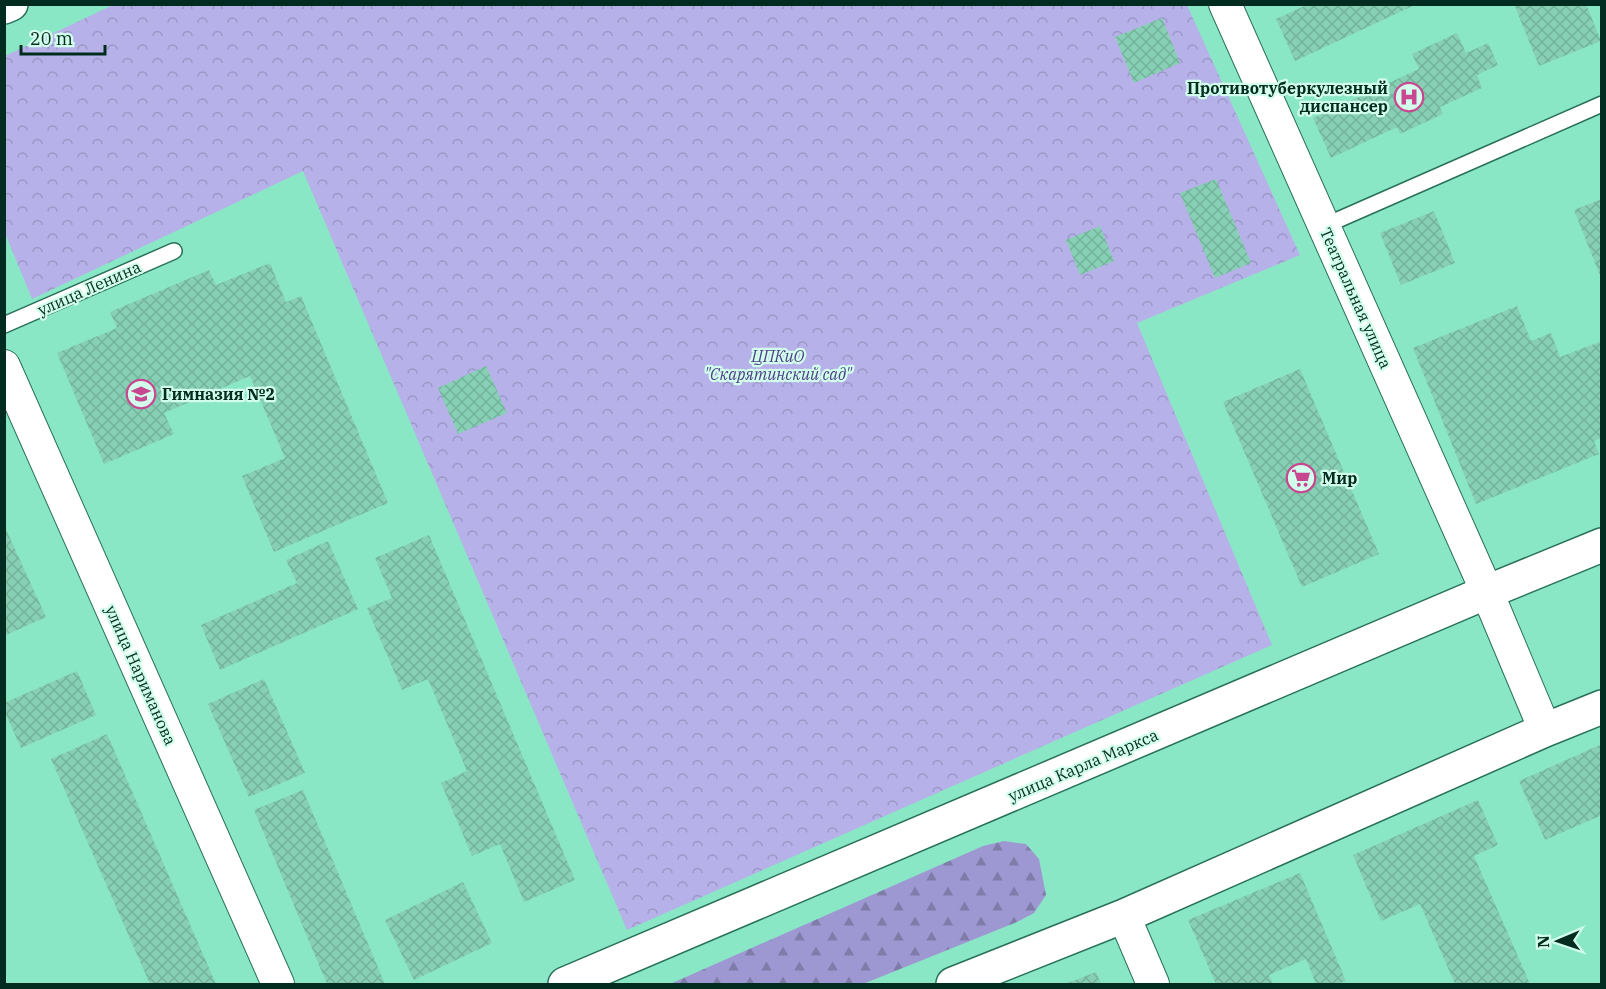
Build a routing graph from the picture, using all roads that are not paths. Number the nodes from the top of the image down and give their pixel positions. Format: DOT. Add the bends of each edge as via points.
graph roads {
  1 [pos="10,4"];
  2 [pos="1225,4"];
  3 [pos="4,7"];
  4 [pos="1602,104"];
  5 [pos="1324,226"];
  6 [pos="174,251"];
  7 [pos="4,325"];
  8 [pos="4,366"];
  9 [pos="1602,545"];
  10 [pos="1487,591"];
  11 [pos="1602,707"];
  12 [pos="1545,730"];
  13 [pos="1124,916"];
  14 [pos="278,984"];
  15 [pos="565,984"];
  16 [pos="953,984"];
  17 [pos="1153,984"];
  1 -- 3 [label="main road"];
  2 -- 5 [label="street, Театральная улица"];
  4 -- 5 [label="lane"];
  5 -- 10 [label="street, Театральная улица"];
  6 -- 7 [label="lane, улица Ленина"];
  8 -- 14 [label="street, улица Нариманова"];
  9 -- 10 [label="main road, улица Карла Маркса"];
  10 -- 12 [label="street, Театральная улица"];
  10 -- 15 [label="main road, улица Карла Маркса"];
  11 -- 12 [label="main road"];
  12 -- 13 [label="main road"];
  13 -- 16 [label="main road"];
  13 -- 17 [label="street"];
}
